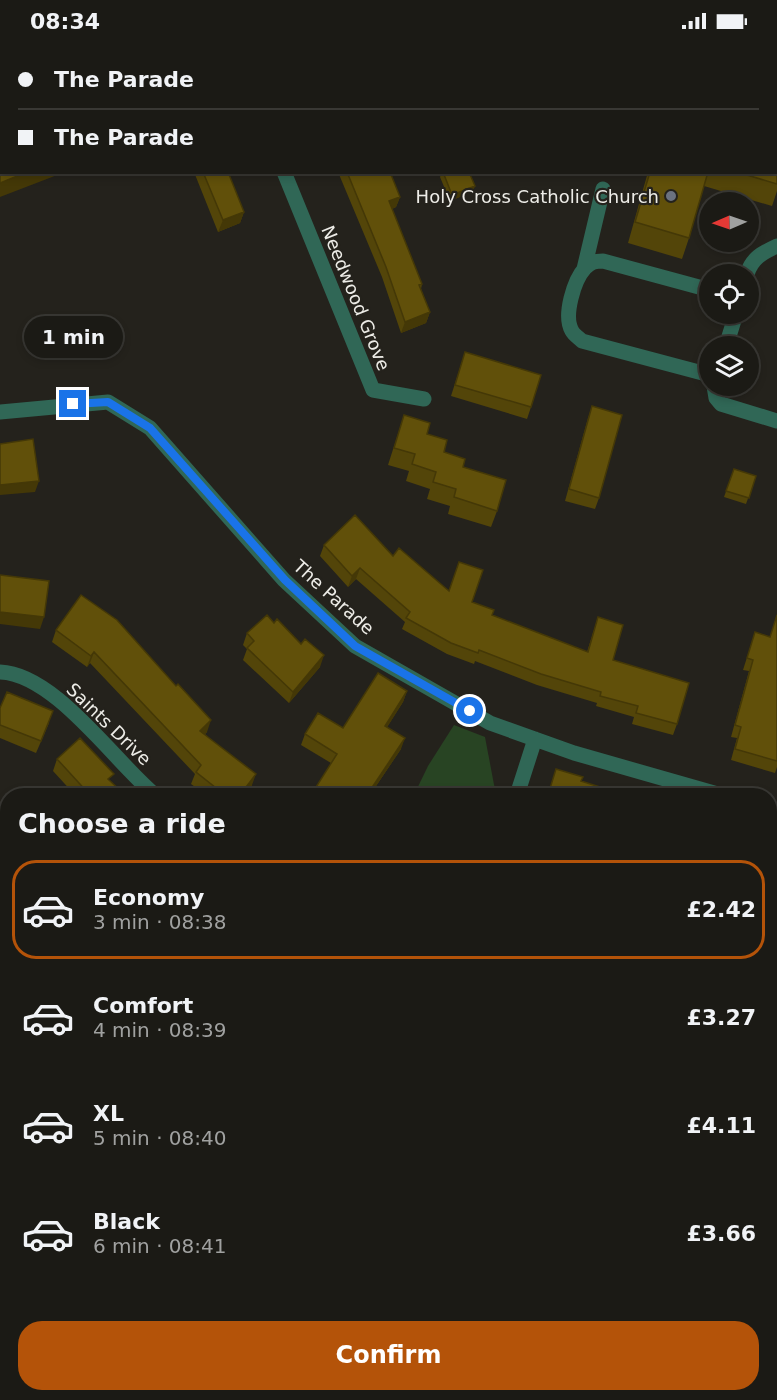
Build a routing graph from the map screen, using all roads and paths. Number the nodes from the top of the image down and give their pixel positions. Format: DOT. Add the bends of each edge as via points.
graph roads {
  1 [pos="285,174"];
  2 [pos="603,189"];
  3 [pos="777,246"];
  4 [pos="753,264"];
  5 [pos="584,268"];
  6 [pos="699,287"];
  7 [pos="699,372"];
  8 [pos="716,396"];
  9 [pos="424,399"];
  10 [pos="0,412"];
  11 [pos="777,422"];
  12 [pos="0,672"];
  13 [pos="535,739"];
  14 [pos="148,788"];
  15 [pos="519,788"];
  16 [pos="696,788"];
  1 -- 9 [label="street, Needwood Grove" via="373,390"];
  2 -- 5 [label="street"];
  3 -- 4 [label="street" via="757,256"];
  5 -- 6 [label="street" via="603,261"];
  5 -- 7 [label="street" via="576,283 568,319 572,333 582,341"];
  8 -- 11 [label="street" via="721,404"];
  10 -- 13 [label="street, The Parade" via="108,402 135,418 150,428 285,580 355,646 490,723"];
  12 -- 14 [label="street, Saints Drive" via="13,673 63,701"];
  13 -- 15 [label="street"];
  13 -- 16 [label="street, The Parade"];
}
